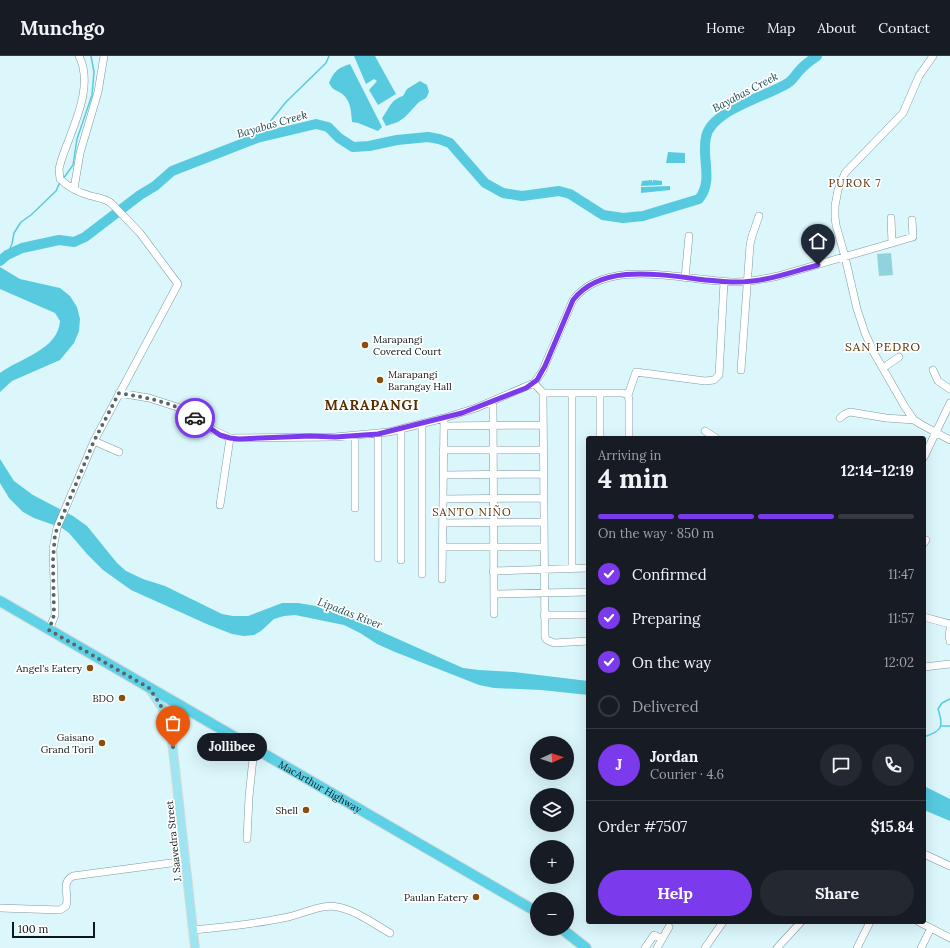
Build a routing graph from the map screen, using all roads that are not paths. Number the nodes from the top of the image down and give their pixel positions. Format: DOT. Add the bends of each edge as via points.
graph roads {
  1 [pos="79,56"];
  2 [pos="104,56"];
  3 [pos="933,56"];
  4 [pos="74,189"];
  5 [pos="759,216"];
  6 [pos="891,218"];
  7 [pos="912,220"];
  8 [pos="689,236"];
  9 [pos="892,243"];
  10 [pos="845,256"];
  11 [pos="684,278"];
  12 [pos="724,282"];
  13 [pos="748,282"];
  14 [pos="899,356"];
  15 [pos="883,368"];
  16 [pos="741,370"];
  17 [pos="933,370"];
  18 [pos="534,383"];
  19 [pos="950,389"];
  20 [pos="119,393"];
  21 [pos="543,393"];
  22 [pos="572,393"];
  23 [pos="600,393"];
  24 [pos="628,395"];
  25 [pos="493,402"];
  26 [pos="950,402"];
  27 [pos="444,418"];
  28 [pos="840,418"];
  29 [pos="914,420"];
  30 [pos="422,424"];
  31 [pos="543,425"];
  32 [pos="444,426"];
  33 [pos="493,426"];
  34 [pos="401,429"];
  35 [pos="706,431"];
  36 [pos="935,432"];
  37 [pos="378,434"];
  38 [pos="355,436"];
  39 [pos="600,436"];
  40 [pos="629,436"];
  41 [pos="713,436"];
  42 [pos="230,438"];
  43 [pos="950,440"];
  44 [pos="94,441"];
  45 [pos="443,450"];
  46 [pos="493,450"];
  47 [pos="543,450"];
  48 [pos="119,452"];
  49 [pos="926,452"];
  50 [pos="543,474"];
  51 [pos="443,475"];
  52 [pos="493,475"];
  53 [pos="543,498"];
  54 [pos="443,499"];
  55 [pos="493,499"];
  56 [pos="220,506"];
  57 [pos="355,508"];
  58 [pos="544,522"];
  59 [pos="443,523"];
  60 [pos="493,523"];
  61 [pos="443,547"];
  62 [pos="493,547"];
  63 [pos="544,547"];
  64 [pos="378,558"];
  65 [pos="401,560"];
  66 [pos="572,568"];
  67 [pos="586,568"];
  68 [pos="544,569"];
  69 [pos="493,571"];
  70 [pos="422,574"];
  71 [pos="442,579"];
  72 [pos="586,592"];
  73 [pos="544,593"];
  74 [pos="494,594"];
  75 [pos="0,601"];
  76 [pos="494,614"];
  77 [pos="586,615"];
  78 [pos="544,616"];
  79 [pos="926,618"];
  80 [pos="950,624"];
  81 [pos="950,629"];
  82 [pos="49,630"];
  83 [pos="950,640"];
  84 [pos="586,641"];
  85 [pos="950,664"];
  86 [pos="926,667"];
  87 [pos="149,688"];
  88 [pos="191,712"];
  89 [pos="171,732"];
  90 [pos="254,748"];
  91 [pos="247,839"];
  92 [pos="926,855"];
  93 [pos="186,862"];
  94 [pos="950,866"];
  95 [pos="0,908"];
  96 [pos="530,908"];
  97 [pos="721,924"];
  98 [pos="799,924"];
  99 [pos="869,924"];
  100 [pos="923,924"];
  101 [pos="669,927"];
  102 [pos="931,928"];
  103 [pos="193,930"];
  104 [pos="390,933"];
  105 [pos="571,936"];
  106 [pos="950,938"];
  107 [pos="662,939"];
  108 [pos="195,948"];
  109 [pos="586,948"];
  110 [pos="645,948"];
  111 [pos="656,948"];
  112 [pos="705,948"];
  113 [pos="778,948"];
  114 [pos="857,948"];
  115 [pos="920,948"];
  1 -- 4 [label="street" via="85,75 84,90 59,174 62,181"];
  2 -- 4 [label="street" via="98,92 80,153"];
  3 -- 10 [label="street" via="919,76 903,113 853,164 840,183 835,217"];
  4 -- 20 [label="street" via="112,204 147,241 178,284"];
  5 -- 13 [label="street" via="752,236"];
  6 -- 9 [label="street"];
  7 -- 9 [label="street" via="913,237"];
  8 -- 11 [label="street"];
  9 -- 10 [label="street"];
  10 -- 13 [label="street"];
  10 -- 15 [label="street" via="868,342"];
  11 -- 12 [label="street"];
  11 -- 18 [label="street" via="643,274 621,275 585,288 573,300 542,372"];
  12 -- 13 [label="street"];
  12 -- 24 [label="street" via="720,369 717,378 705,381 636,372"];
  13 -- 16 [label="street"];
  14 -- 15 [label="street"];
  15 -- 29 [label="street"];
  17 -- 19 [label="street" via="938,381"];
  18 -- 21 [label="street"];
  18 -- 25 [label="street"];
  20 -- 42 [label="street" via="178,407"];
  20 -- 44 [label="street"];
  21 -- 22 [label="street"];
  21 -- 31 [label="street"];
  22 -- 23 [label="street"];
  22 -- 66 [label="street"];
  23 -- 24 [label="street"];
  23 -- 39 [label="street"];
  24 -- 40 [label="street"];
  25 -- 27 [label="street"];
  25 -- 33 [label="street"];
  26 -- 36 [label="street"];
  27 -- 30 [label="street"];
  27 -- 32 [label="street"];
  28 -- 29 [label="street" via="850,412"];
  29 -- 36 [label="street"];
  30 -- 34 [label="street"];
  30 -- 70 [label="street"];
  31 -- 33 [label="street"];
  31 -- 47 [label="street"];
  32 -- 33 [label="street"];
  32 -- 45 [label="street"];
  33 -- 46 [label="street"];
  34 -- 37 [label="street"];
  34 -- 65 [label="street"];
  35 -- 41 [label="street"];
  36 -- 43 [label="street"];
  36 -- 49 [label="street"];
  37 -- 38 [label="street"];
  37 -- 64 [label="street"];
  38 -- 42 [label="street"];
  38 -- 57 [label="street"];
  42 -- 56 [label="street"];
  44 -- 48 [label="street"];
  44 -- 82 [label="street" via="57,528 53,549 54,615"];
  45 -- 46 [label="street"];
  45 -- 51 [label="street"];
  46 -- 47 [label="street"];
  46 -- 52 [label="street"];
  47 -- 50 [label="street"];
  50 -- 52 [label="street"];
  50 -- 53 [label="street"];
  51 -- 52 [label="street"];
  51 -- 54 [label="street"];
  52 -- 55 [label="street"];
  53 -- 55 [label="street"];
  53 -- 58 [label="street"];
  54 -- 55 [label="street"];
  54 -- 59 [label="street"];
  55 -- 60 [label="street"];
  58 -- 60 [label="street"];
  58 -- 63 [label="street"];
  59 -- 60 [label="street"];
  59 -- 61 [label="street"];
  60 -- 62 [label="street"];
  61 -- 62 [label="street"];
  61 -- 71 [label="street"];
  62 -- 63 [label="street"];
  62 -- 69 [label="street"];
  63 -- 68 [label="street"];
  66 -- 67 [label="street"];
  66 -- 68 [label="street"];
  68 -- 69 [label="street"];
  68 -- 73 [label="street"];
  69 -- 74 [label="street"];
  72 -- 73 [label="street"];
  73 -- 74 [label="street"];
  73 -- 78 [label="street"];
  74 -- 76 [label="street"];
  75 -- 82 [label="highway, MacArthur Highway"];
  77 -- 78 [label="street"];
  78 -- 84 [label="street" via="547,640 554,643"];
  79 -- 80 [label="street"];
  81 -- 83 [label="street"];
  82 -- 87 [label="highway, MacArthur Highway"];
  85 -- 86 [label="street"];
  87 -- 88 [label="highway, MacArthur Highway"];
  87 -- 89 [label="main road, J. Saavedra Street" via="163,708"];
  88 -- 89 [label="main road" via="176,720"];
  88 -- 90 [label="highway, MacArthur Highway"];
  89 -- 93 [label="main road, J. Saavedra Street"];
  90 -- 91 [label="street"];
  90 -- 96 [label="highway, MacArthur Highway"];
  92 -- 94 [label="street"];
  93 -- 95 [label="street" via="73,876 66,881 67,903 60,910"];
  93 -- 103 [label="main road, J. Saavedra Street"];
  97 -- 112 [label="street"];
  98 -- 113 [label="street"];
  99 -- 114 [label="street"];
  100 -- 102 [label="street"];
  101 -- 107 [label="street"];
  102 -- 106 [label="street"];
  102 -- 115 [label="street"];
  103 -- 104 [label="street" via="249,924 337,906"];
  103 -- 108 [label="main road, J. Saavedra Street"];
  105 -- 109 [label="highway"];
  107 -- 110 [label="street" via="654,935"];
  107 -- 111 [label="street"];
}
